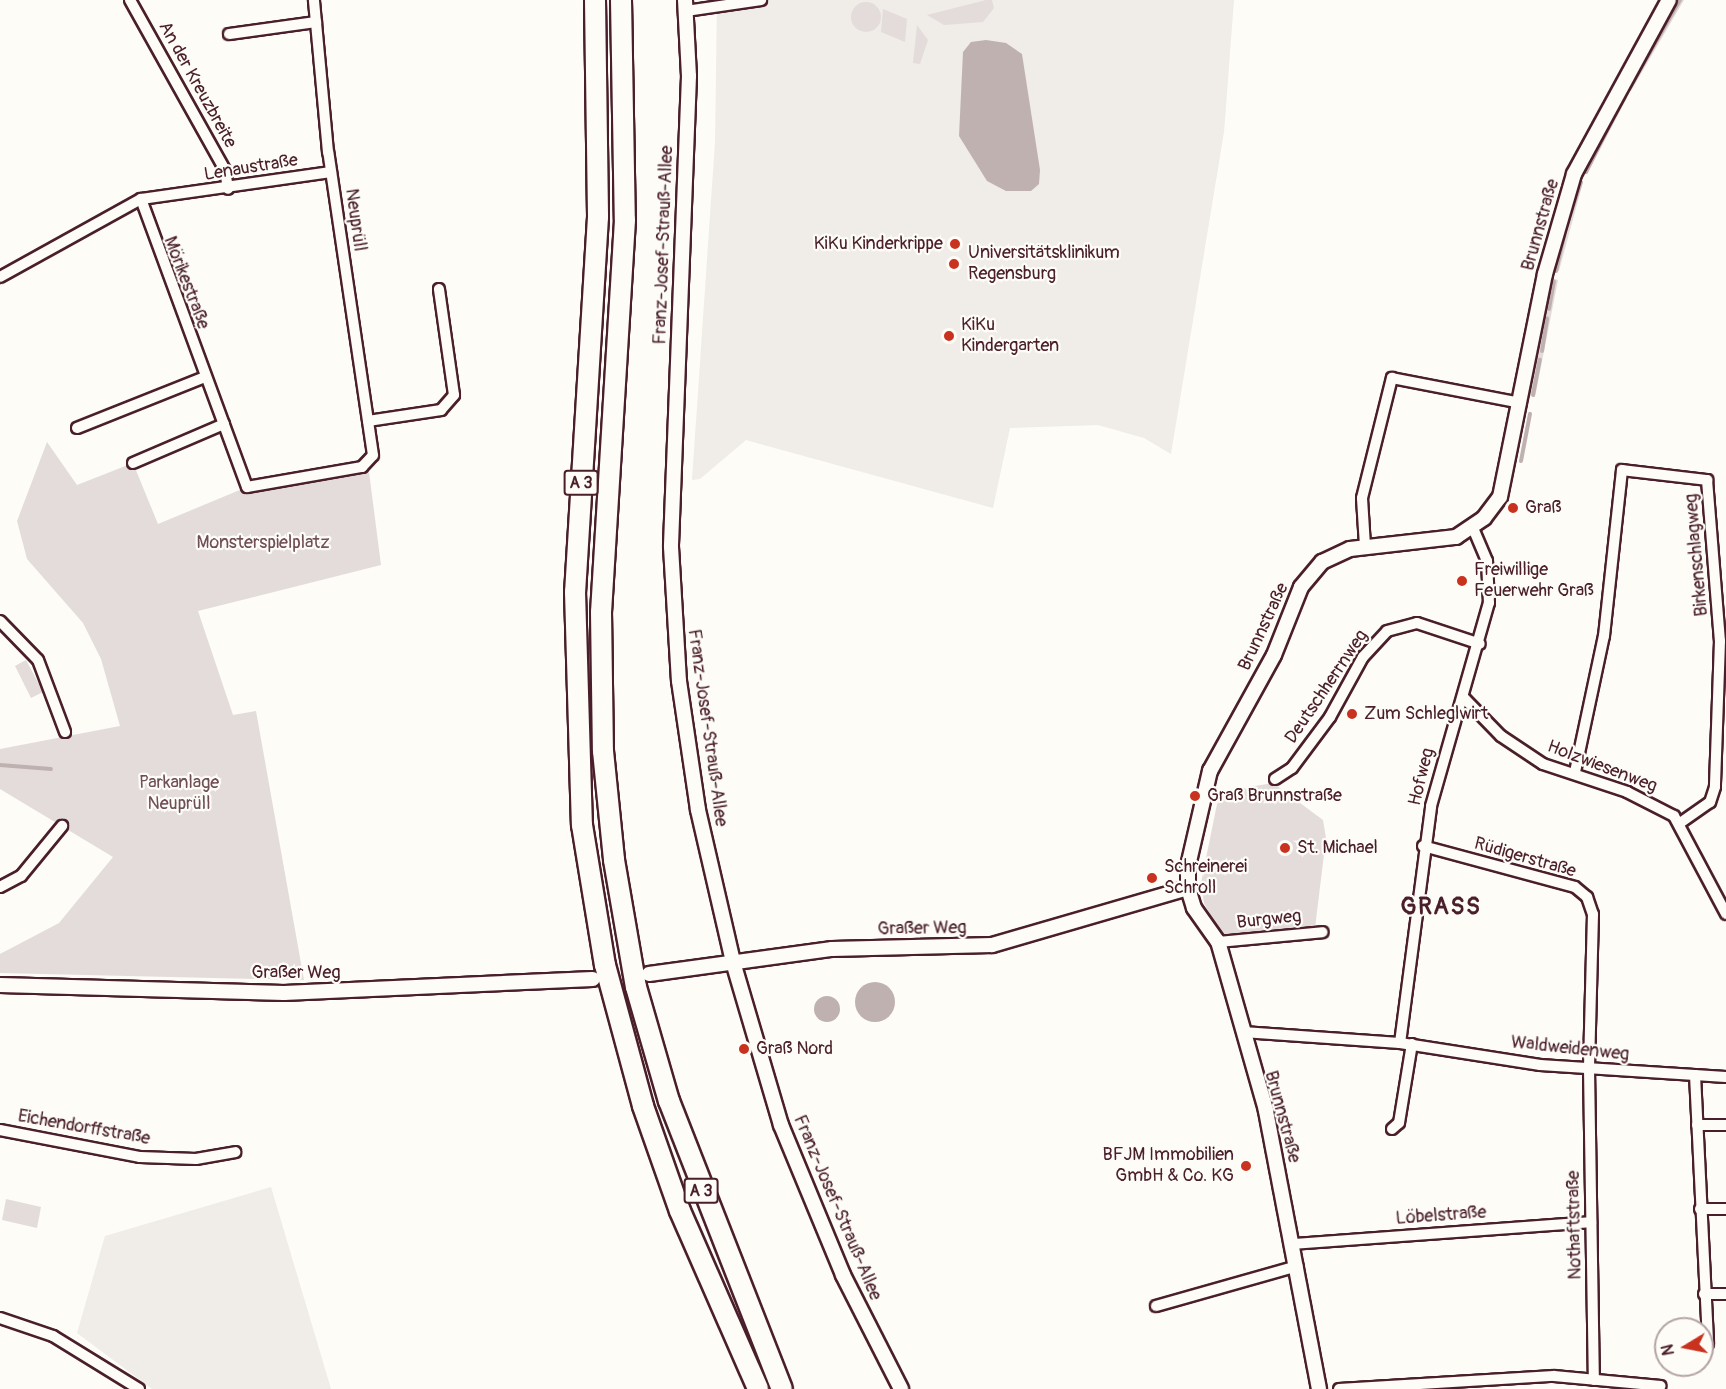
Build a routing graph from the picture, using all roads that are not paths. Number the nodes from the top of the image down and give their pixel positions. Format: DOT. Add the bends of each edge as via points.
graph roads {
  1 [pos="130,0"];
  2 [pos="314,0"];
  3 [pos="595,0"];
  4 [pos="621,0"];
  5 [pos="761,0"];
  6 [pos="1669,0"];
  7 [pos="686,6"];
  8 [pos="316,22"];
  9 [pos="229,34"];
  10 [pos="331,172"];
  11 [pos="228,189"];
  12 [pos="141,199"];
  13 [pos="0,277"];
  14 [pos="439,290"];
  15 [pos="205,377"];
  16 [pos="1521,403"];
  17 [pos="368,421"];
  18 [pos="224,424"];
  19 [pos="77,428"];
  20 [pos="373,455"];
  21 [pos="133,463"];
  22 [pos="1473,528"];
  23 [pos="1365,546"];
  24 [pos="0,621"];
  25 [pos="1480,644"];
  26 [pos="1464,698"];
  27 [pos="64,732"];
  28 [pos="1575,772"];
  29 [pos="1275,779"];
  30 [pos="1680,823"];
  31 [pos="62,826"];
  32 [pos="1423,846"];
  33 [pos="0,887"];
  34 [pos="1188,888"];
  35 [pos="1726,914"];
  36 [pos="1323,932"];
  37 [pos="1218,942"];
  38 [pos="733,963"];
  39 [pos="649,974"];
  40 [pos="593,979"];
  41 [pos="0,985"];
  42 [pos="1243,1032"];
  43 [pos="1400,1042"];
  44 [pos="1412,1044"];
  45 [pos="1589,1069"];
  46 [pos="1695,1076"];
  47 [pos="1726,1077"];
  48 [pos="1697,1125"];
  49 [pos="1726,1125"];
  50 [pos="1392,1129"];
  51 [pos="0,1130"];
  52 [pos="234,1152"];
  53 [pos="1700,1209"];
  54 [pos="1726,1209"];
  55 [pos="1591,1222"];
  56 [pos="1293,1244"];
  57 [pos="1297,1266"];
  58 [pos="1704,1294"];
  59 [pos="1726,1294"];
  60 [pos="1156,1306"];
  61 [pos="1706,1317"];
  62 [pos="0,1318"];
  63 [pos="1594,1380"];
  64 [pos="1661,1386"];
  65 [pos="137,1389"];
  66 [pos="758,1389"];
  67 [pos="782,1389"];
  68 [pos="902,1389"];
  69 [pos="1319,1389"];
  70 [pos="1339,1389"];
  1 -- 11 [label="street, An der Kreuzbreite" via="225,170"];
  2 -- 8 [label="street, Neuprüll"];
  3 -- 66 [label="highway, A 3" via="598,217 575,592 582,825 597,929 636,1085 680,1210"];
  4 -- 67 [label="highway, A 3" via="625,220 601,612 603,751 614,860 636,987 669,1101"];
  5 -- 7 [label="street"];
  6 -- 16 [label="street, Brunnstraße" via="1574,174 1545,274"];
  7 -- 38 [label="street, Franz-Josef-Strauß-Allee" via="673,597 698,810"];
  8 -- 9 [label="street"];
  8 -- 10 [label="street, Neuprüll"];
  10 -- 11 [label="street, Lenaustraße"];
  10 -- 17 [label="street, Neuprüll"];
  11 -- 12 [label="street, Lenaustraße"];
  12 -- 13 [label="street"];
  12 -- 15 [label="street, Mörikestraße"];
  14 -- 17 [label="street" via="454,395 441,410"];
  15 -- 18 [label="street, Mörikestraße"];
  15 -- 19 [label="street"];
  16 -- 22 [label="street, Brunnstraße" via="1506,482 1493,508"];
  16 -- 23 [label="street" via="1392,378 1362,498"];
  17 -- 20 [label="street, Neuprüll"];
  18 -- 20 [label="street, Mörikestraße" via="247,487 363,467"];
  18 -- 21 [label="street"];
  22 -- 23 [label="street, Brunnstraße" via="1440,540"];
  22 -- 25 [label="street, Hofweg" via="1487,561 1489,603"];
  23 -- 34 [label="street, Brunnstraße" via="1333,554 1301,587 1275,655 1210,771 1188,866"];
  24 -- 27 [label="street" via="38,660"];
  25 -- 26 [label="street, Hofweg"];
  25 -- 29 [label="street, Deutschherrnweg" via="1417,623 1387,631 1363,657 1330,717 1292,768"];
  26 -- 28 [label="street, Holzwiesenweg" via="1521,751"];
  26 -- 32 [label="street, Hofweg" via="1444,753"];
  28 -- 30 [label="street, Holzwiesenweg" via="1653,804"];
  28 -- 30 [label="street, Birkenschlagweg" via="1604,636 1622,470 1707,480 1720,641 1715,787 1710,802"];
  30 -- 35 [label="street, Holzwiesenweg"];
  31 -- 33 [label="street" via="21,876"];
  32 -- 43 [label="street, Hofweg"];
  32 -- 45 [label="street, Rüdigerstraße" via="1575,887 1587,897 1593,914"];
  34 -- 37 [label="street, Brunnstraße" via="1194,908"];
  34 -- 38 [label="street, Graßer Weg" via="992,945 832,949"];
  36 -- 37 [label="street, Burgweg"];
  37 -- 42 [label="street, Brunnstraße"];
  38 -- 39 [label="street, Graßer Weg"];
  38 -- 68 [label="street, Franz-Josef-Strauß-Allee" via="781,1125 817,1217"];
  40 -- 41 [label="street, Graßer Weg" via="284,993"];
  42 -- 43 [label="street, Waldweidenweg"];
  42 -- 56 [label="street, Brunnstraße" via="1266,1110"];
  43 -- 44 [label="street, Waldweidenweg"];
  44 -- 45 [label="street, Waldweidenweg"];
  44 -- 50 [label="street" via="1400,1123"];
  45 -- 46 [label="street, Waldweidenweg"];
  45 -- 55 [label="street, Nothaftstraße"];
  46 -- 47 [label="street, Waldweidenweg"];
  46 -- 48 [label="street"];
  48 -- 49 [label="street"];
  48 -- 53 [label="street"];
  51 -- 52 [label="street, Eichendorffstraße" via="140,1157 196,1159"];
  53 -- 54 [label="street"];
  53 -- 58 [label="street"];
  55 -- 56 [label="street, Löbelstraße"];
  55 -- 63 [label="street, Nothaftstraße"];
  56 -- 57 [label="street, Brunnstraße"];
  57 -- 60 [label="street"];
  57 -- 69 [label="street, Brunnstraße"];
  58 -- 59 [label="street"];
  58 -- 61 [label="street"];
  62 -- 65 [label="street" via="53,1336"];
  63 -- 64 [label="street"];
  63 -- 70 [label="street" via="1554,1377"];
}
